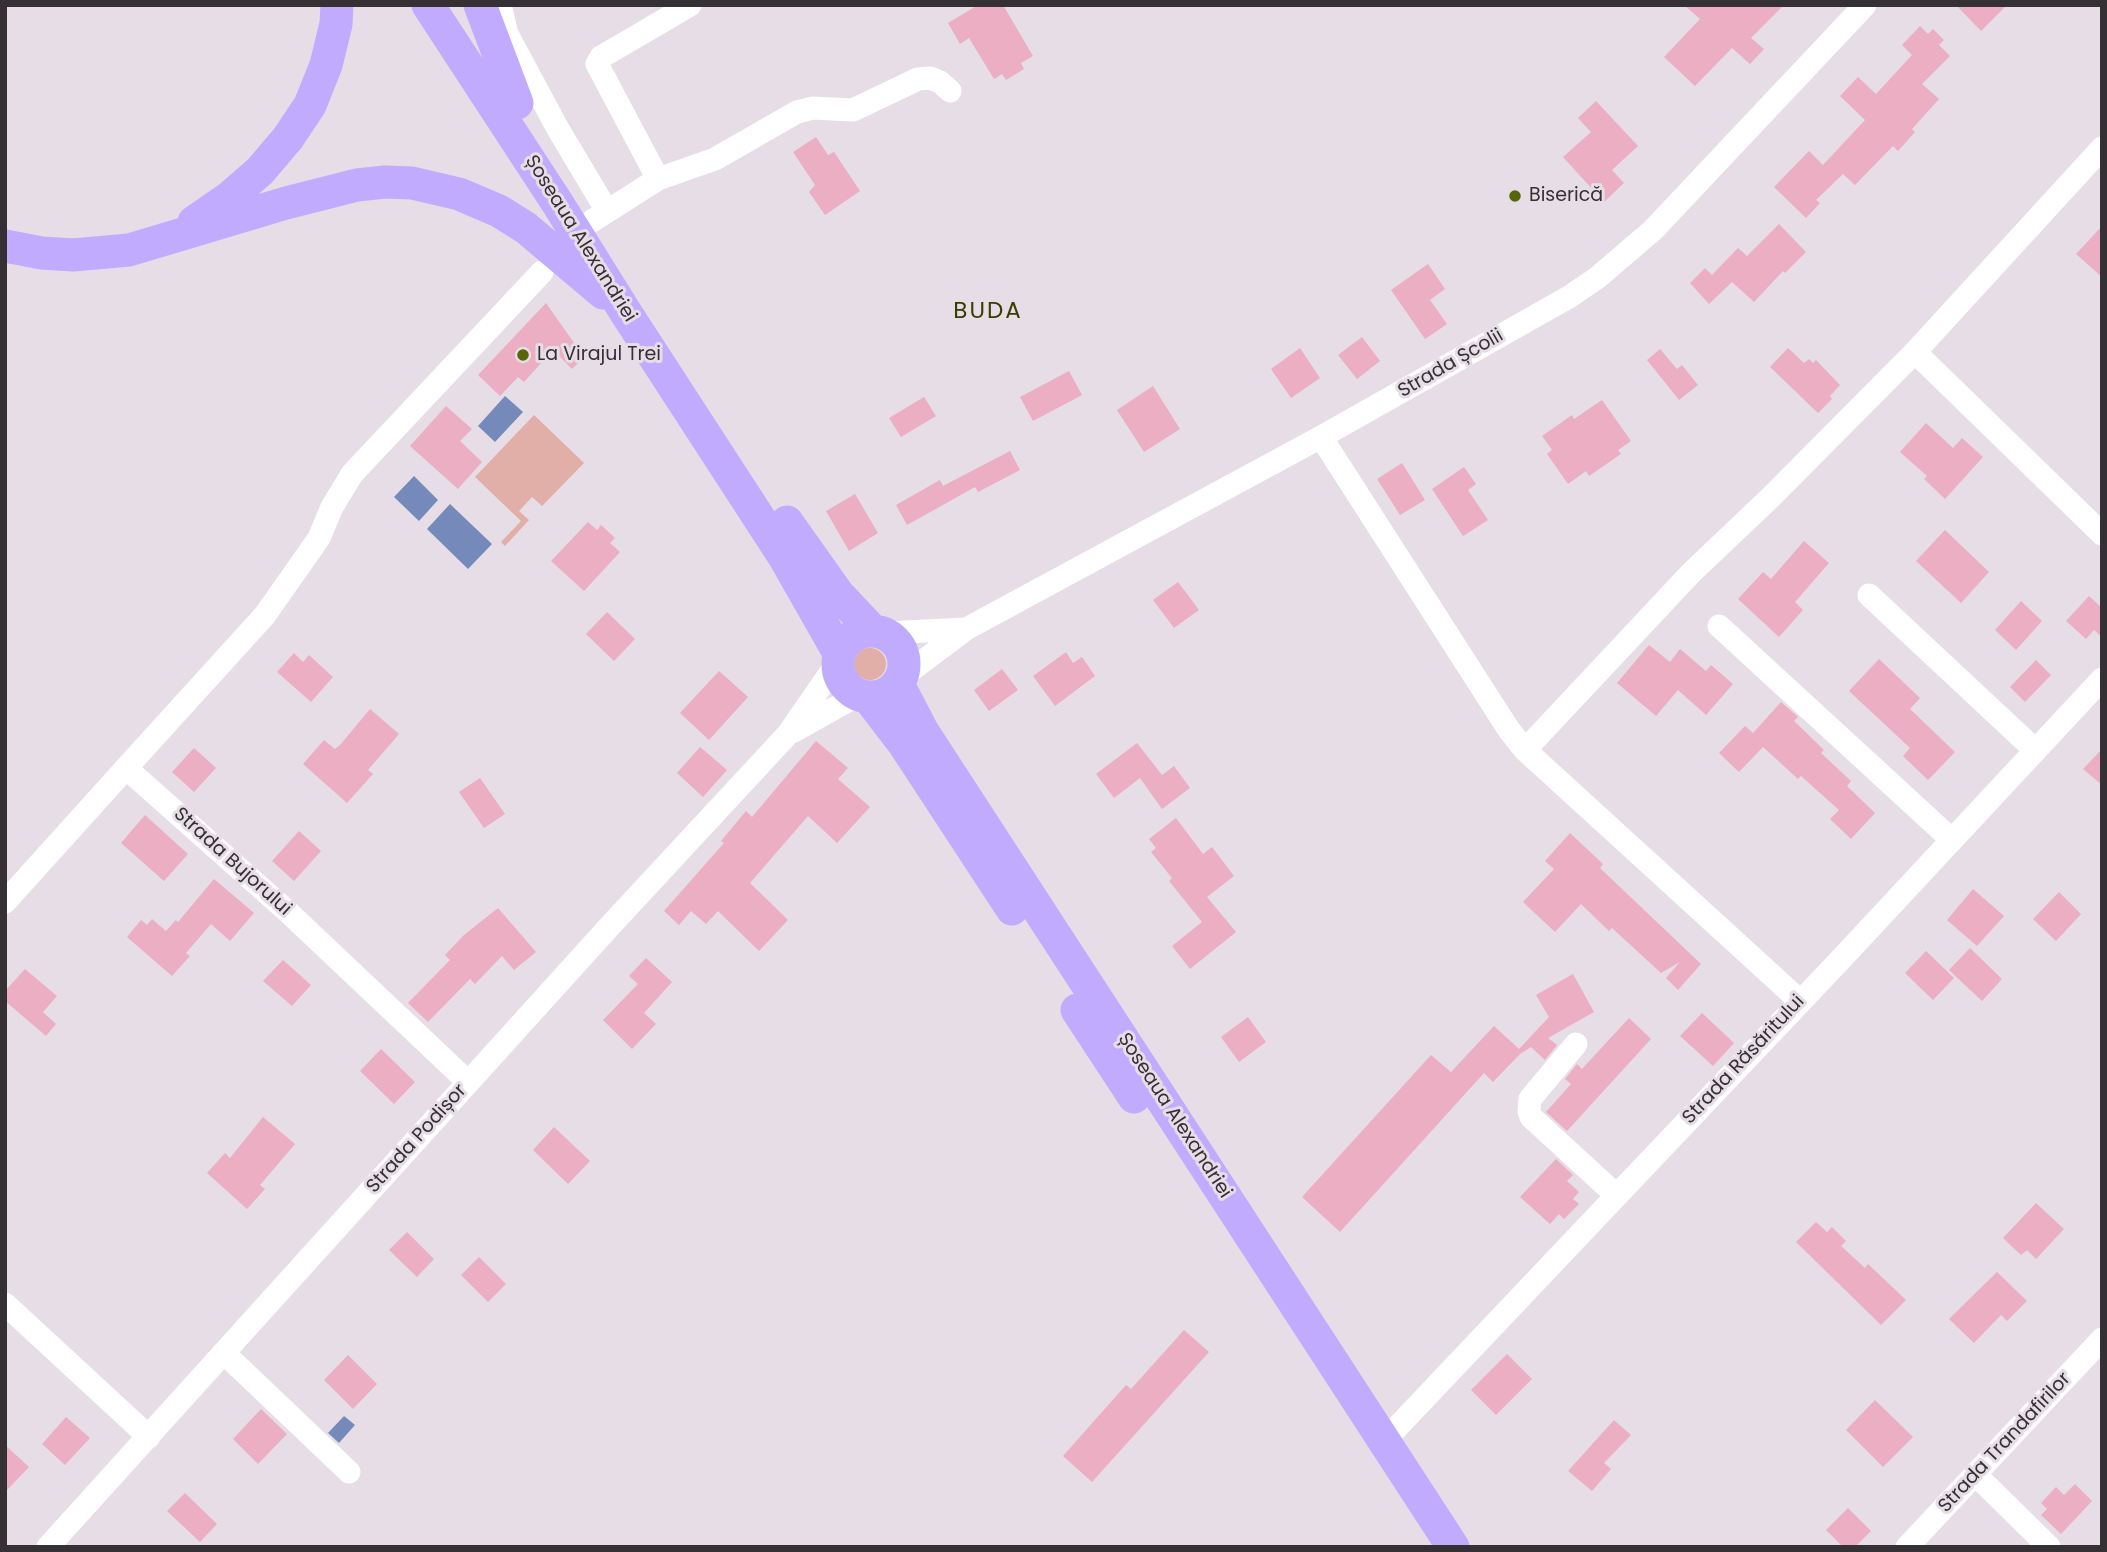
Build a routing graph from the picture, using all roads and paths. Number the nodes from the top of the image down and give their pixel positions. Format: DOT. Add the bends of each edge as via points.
graph roads {
  1 [pos="337,5"];
  2 [pos="428,5"];
  3 [pos="453,5"];
  4 [pos="480,5"];
  5 [pos="500,5"];
  6 [pos="690,5"];
  7 [pos="1865,5"];
  8 [pos="950,91"];
  9 [pos="517,103"];
  10 [pos="2102,148"];
  11 [pos="658,179"];
  12 [pos="599,216"];
  13 [pos="161,241"];
  14 [pos="5,246"];
  15 [pos="542,272"];
  16 [pos="626,313"];
  17 [pos="1915,352"];
  18 [pos="1321,437"];
  19 [pos="2102,534"];
  20 [pos="1869,595"];
  21 [pos="1719,626"];
  22 [pos="966,629"];
  23 [pos="879,632"];
  24 [pos="838,658"];
  25 [pos="2102,678"];
  26 [pos="900,680"];
  27 [pos="863,696"];
  28 [pos="788,734"];
  29 [pos="1525,750"];
  30 [pos="2035,750"];
  31 [pos="126,768"];
  32 [pos="1952,840"];
  33 [pos="5,902"];
  34 [pos="1800,1001"];
  35 [pos="1576,1044"];
  36 [pos="468,1082"];
  37 [pos="1616,1195"];
  38 [pos="5,1304"];
  39 [pos="2102,1339"];
  40 [pos="224,1353"];
  41 [pos="149,1437"];
  42 [pos="1385,1440"];
  43 [pos="349,1472"];
  44 [pos="1975,1474"];
  45 [pos="48,1547"];
  46 [pos="1428,1547"];
  47 [pos="1453,1547"];
  48 [pos="1907,1547"];
  49 [pos="2049,1547"];
  1 -- 13 [label="highway" via="326,65 310,104 288,138 230,197"];
  2 -- 16 [label="highway, Șoseaua Alexandriei"];
  3 -- 9 [label="highway, Șoseaua Alexandriei"];
  4 -- 9 [label="highway"];
  5 -- 12 [label="street" via="507,34"];
  6 -- 11 [label="street" via="601,57 597,64"];
  7 -- 18 [label="street, Strada Școlii" via="1653,230 1606,271 1569,297"];
  8 -- 11 [label="street" via="930,78 918,79 853,110 797,112 715,159"];
  9 -- 12 [label="highway, Șoseaua Alexandriei"];
  10 -- 17 [label="street"];
  11 -- 12 [label="street"];
  12 -- 23 [label="highway, Șoseaua Alexandriei" via="708,404 803,546 838,594"];
  13 -- 14 [label="highway" via="129,250 72,255"];
  13 -- 16 [label="highway" via="357,185 412,183 458,194 499,211 526,228"];
  15 -- 31 [label="street" via="352,474 319,538 265,615"];
  16 -- 24 [label="highway, Șoseaua Alexandriei" via="785,558"];
  17 -- 19 [label="street"];
  17 -- 29 [label="street" via="1691,573"];
  18 -- 22 [label="street, Strada Școlii"];
  18 -- 29 [label="street"];
  20 -- 30 [label="street"];
  21 -- 32 [label="street"];
  22 -- 23 [label="street, Strada Școlii"];
  22 -- 26 [label="street, Strada Școlii"];
  23 -- 24 [label="highway" via="851,636"];
  23 -- 26 [label="highway, Șoseaua Alexandriei" via="896,641 902,652"];
  24 -- 27 [label="highway, Șoseaua Alexandriei" via="842,682"];
  24 -- 28 [label="street, Strada Podișor"];
  25 -- 30 [label="street, Strada Răsăritului"];
  26 -- 27 [label="highway" via="884,694"];
  26 -- 42 [label="highway, Șoseaua Alexandriei" via="923,732"];
  27 -- 28 [label="street, Strada Podișor"];
  27 -- 46 [label="highway, Șoseaua Alexandriei" via="881,712 912,756"];
  28 -- 36 [label="street, Strada Podișor"];
  29 -- 34 [label="street"];
  30 -- 32 [label="street, Strada Răsăritului"];
  31 -- 33 [label="street"];
  31 -- 36 [label="street, Strada Bujorului" via="287,911"];
  32 -- 34 [label="street, Strada Răsăritului"];
  34 -- 37 [label="street, Strada Răsăritului"];
  35 -- 37 [label="street" via="1530,1099 1528,1111"];
  36 -- 40 [label="street, Strada Podișor"];
  37 -- 42 [label="street, Strada Răsăritului"];
  38 -- 41 [label="street"];
  39 -- 44 [label="street, Strada Trandafirilor"];
  40 -- 41 [label="street, Strada Podișor"];
  40 -- 43 [label="street"];
  41 -- 45 [label="street, Strada Podișor"];
  42 -- 47 [label="highway, Șoseaua Alexandriei"];
  44 -- 48 [label="street, Strada Trandafirilor"];
  44 -- 49 [label="street"];
}
